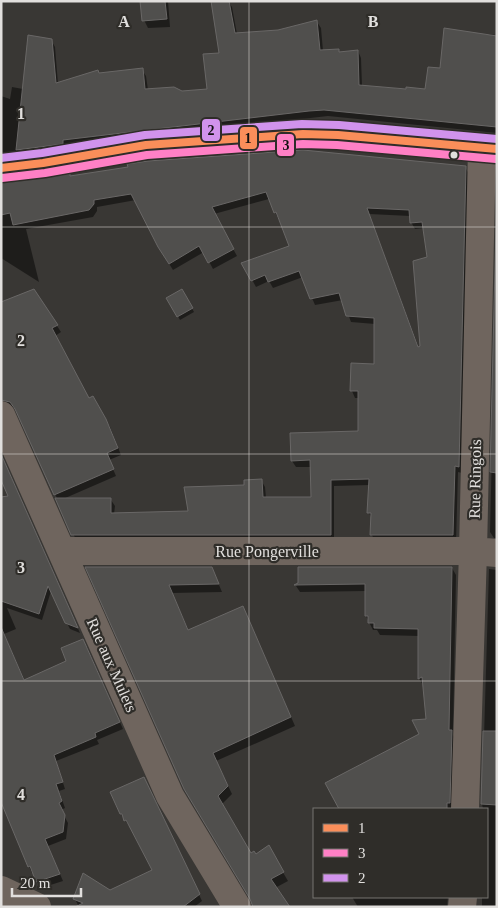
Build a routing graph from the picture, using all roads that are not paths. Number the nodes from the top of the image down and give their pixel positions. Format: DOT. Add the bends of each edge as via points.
graph roads {
  1 [pos="489,148"];
  2 [pos="1,168"];
  3 [pos="1,415"];
  4 [pos="62,551"];
  5 [pos="485,552"];
  6 [pos="465,808"];
  7 [pos="3,887"];
  8 [pos="37,907"];
  9 [pos="237,907"];
  1 -- 2 [label="street" via="302,134 146,145"];
  1 -- 5 [label="street, Rue Ringois"];
  3 -- 4 [label="street, Rue aux Mulets"];
  4 -- 5 [label="street, Rue Pongerville"];
  4 -- 9 [label="street, Rue aux Mulets" via="170,796"];
  5 -- 6 [label="street, Rue Ringois"];
  7 -- 8 [label="street"];
}
